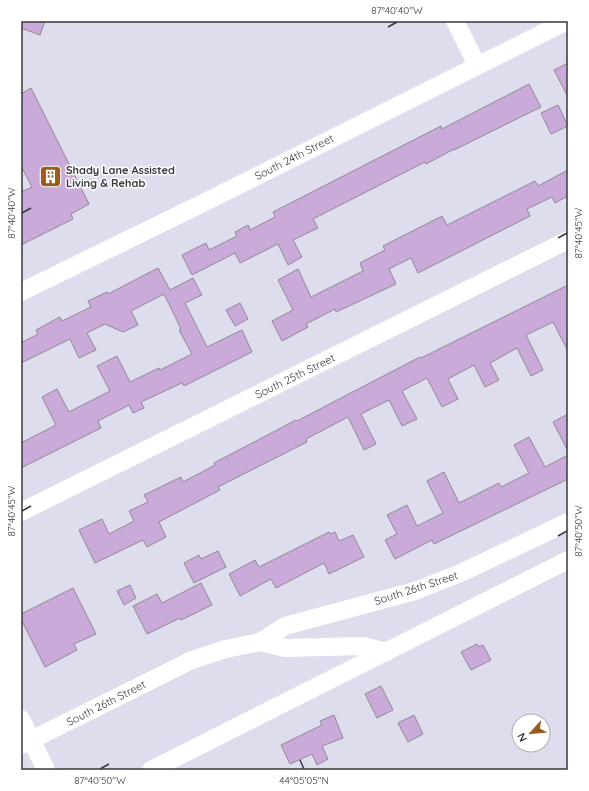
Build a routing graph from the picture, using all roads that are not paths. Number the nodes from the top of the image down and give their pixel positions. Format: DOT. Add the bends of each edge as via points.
graph roads {
  1 [pos="455,21"];
  2 [pos="567,21"];
  3 [pos="478,65"];
  4 [pos="568,240"];
  5 [pos="21,292"];
  6 [pos="21,512"];
  7 [pos="568,522"];
  8 [pos="568,560"];
  9 [pos="260,642"];
  10 [pos="388,652"];
  11 [pos="21,718"];
  12 [pos="26,742"];
  13 [pos="46,770"];
  14 [pos="152,770"];
  1 -- 3 [label="street"];
  2 -- 3 [label="street, South 24th Street"];
  3 -- 5 [label="street, South 24th Street"];
  4 -- 6 [label="street, South 25th Street"];
  7 -- 9 [label="street, South 26th Street" via="463,572 415,591 285,626"];
  8 -- 10 [label="street"];
  9 -- 10 [label="street, South 26th Street" via="285,648 363,646"];
  9 -- 12 [label="street, South 26th Street" via="226,648 192,660"];
  10 -- 14 [label="street"];
  11 -- 12 [label="street"];
  12 -- 13 [label="street"];
}
